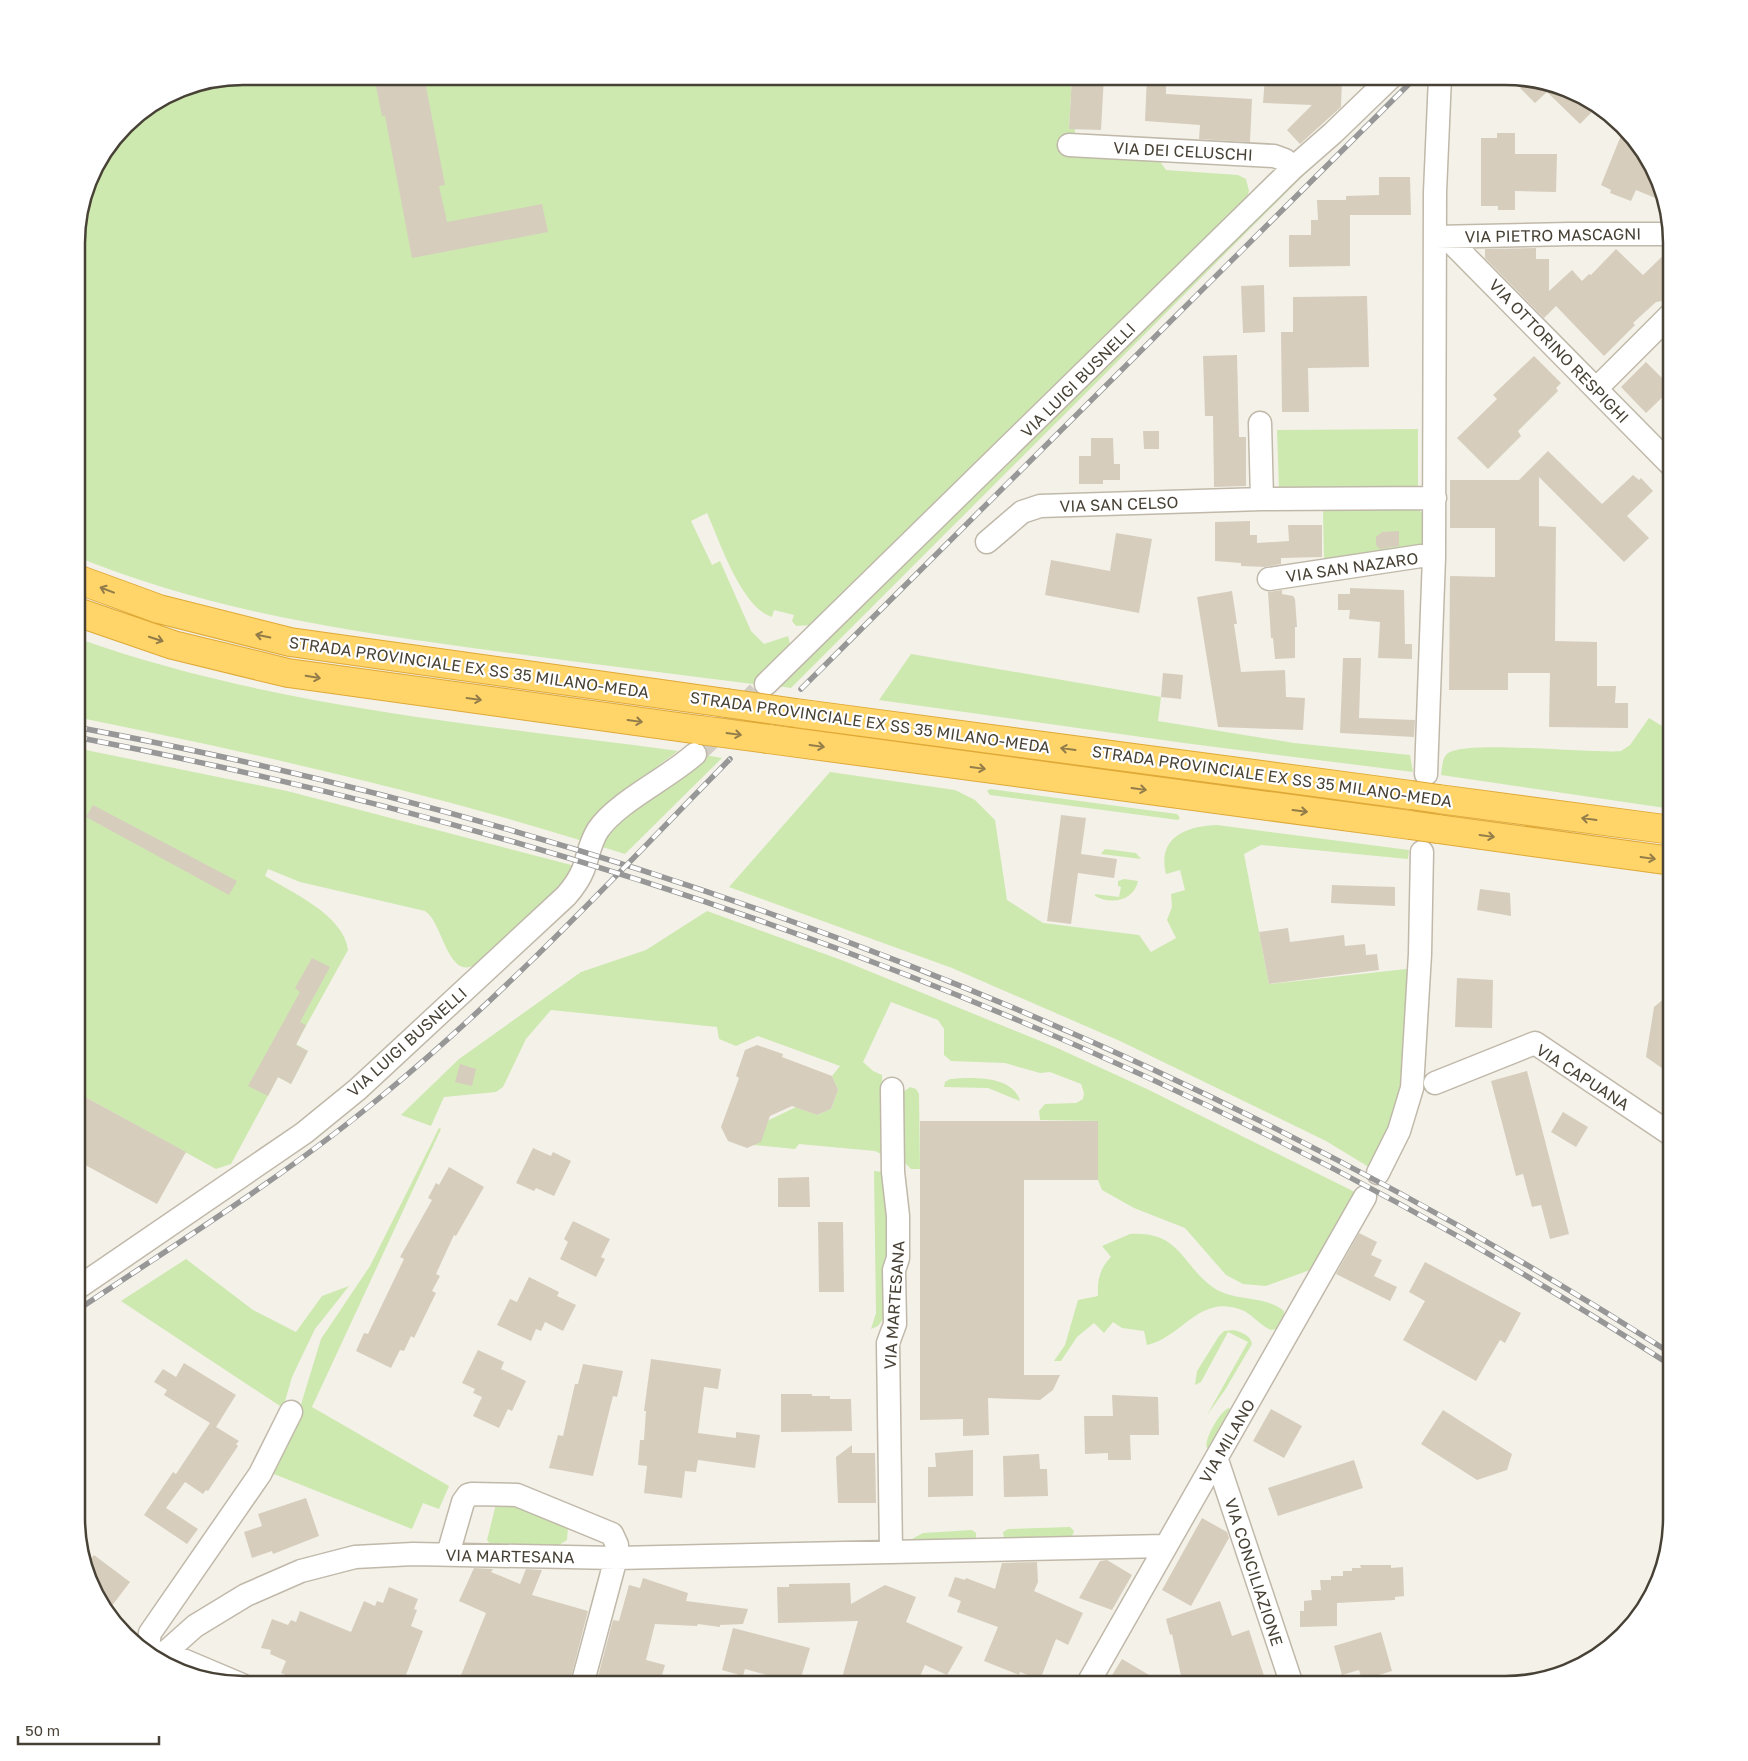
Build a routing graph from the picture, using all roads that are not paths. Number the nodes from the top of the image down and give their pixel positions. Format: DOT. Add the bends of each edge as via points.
graph roads {
  1 [pos="1381,85"];
  2 [pos="1440,85"];
  3 [pos="1069,145"];
  4 [pos="1293,168"];
  5 [pos="1663,234"];
  6 [pos="1440,237"];
  7 [pos="1663,322"];
  8 [pos="1596,389"];
  9 [pos="1260,423"];
  10 [pos="1663,457"];
  11 [pos="1435,498"];
  12 [pos="1262,499"];
  13 [pos="987,542"];
  14 [pos="1434,557"];
  15 [pos="1269,579"];
  16 [pos="85,582"];
  17 [pos="85,614"];
  18 [pos="766,684"];
  19 [pos="697,742"];
  20 [pos="1418,785"];
  21 [pos="1663,829"];
  22 [pos="1422,852"];
  23 [pos="1663,860"];
  24 [pos="1435,1083"];
  25 [pos="892,1089"];
  26 [pos="1663,1128"];
  27 [pos="1378,1173"];
  28 [pos="1366,1197"];
  29 [pos="85,1283"];
  30 [pos="291,1412"];
  31 [pos="1217,1460"];
  32 [pos="1165,1546"];
  33 [pos="891,1552"];
  34 [pos="448,1554"];
  35 [pos="616,1558"];
  36 [pos="148,1644"];
  37 [pos="163,1654"];
  38 [pos="584,1676"];
  39 [pos="1092,1676"];
  40 [pos="1289,1676"];
  1 -- 4 [label="street, VIA LUIGI BUSNELLI" via="1333,134"];
  2 -- 6 [label="street"];
  3 -- 4 [label="street, VIA DEI CELUSCHI" via="1274,156"];
  4 -- 18 [label="street, VIA LUIGI BUSNELLI"];
  5 -- 6 [label="street, VIA PIETRO MASCAGNI"];
  6 -- 8 [label="street, VIA OTTORINO RESPIGHI"];
  6 -- 11 [label="street"];
  7 -- 8 [label="street"];
  8 -- 10 [label="street, VIA OTTORINO RESPIGHI"];
  9 -- 12 [label="street"];
  11 -- 12 [label="street, VIA SAN CELSO"];
  11 -- 14 [label="street"];
  12 -- 13 [label="street, VIA SAN CELSO" via="1040,506 1022,512"];
  14 -- 15 [label="street, VIA SAN NAZARO" via="1421,556"];
  14 -- 20 [label="street"];
  20 -- 16 [label="highway, STRADA PROVINCIALE EX SS 35 MILANO-MEDA, one-way, bridge" via="796,713 290,642 159,609"];
  17 -- 19 [label="highway, STRADA PROVINCIALE EX SS 35 MILANO-MEDA, one-way" via="205,654 288,673"];
  19 -- 23 [label="highway, STRADA PROVINCIALE EX SS 35 MILANO-MEDA, one-way, bridge" via="768,739"];
  19 -- 29 [label="street, VIA LUIGI BUSNELLI" via="679,768 607,820 594,837 580,878 566,896 358,1089 270,1158"];
  21 -- 20 [label="highway, STRADA PROVINCIALE EX SS 35 MILANO-MEDA, one-way, bridge" via="1440,799"];
  22 -- 27 [label="street" via="1412,1088 1399,1131"];
  24 -- 26 [label="street, VIA CAPUANA" via="1535,1043"];
  25 -- 33 [label="street, VIA MARTESANA" via="898,1258 894,1270 895,1324 888,1343"];
  28 -- 31 [label="street, VIA MILANO"];
  30 -- 36 [label="street" via="260,1474 150,1633"];
  31 -- 32 [label="street, VIA MILANO"];
  31 -- 40 [label="street, VIA CONCILIAZIONE"];
  32 -- 33 [label="street, VIA MARTESANA"];
  32 -- 39 [label="street, VIA MILANO"];
  33 -- 35 [label="street, VIA MARTESANA"];
  34 -- 35 [label="street, VIA MARTESANA"];
  34 -- 35 [label="street" via="468,1495 510,1494 612,1534 617,1545"];
  34 -- 37 [label="street, VIA MARTESANA" via="355,1558 301,1571 217,1611"];
  35 -- 38 [label="street"];
}
